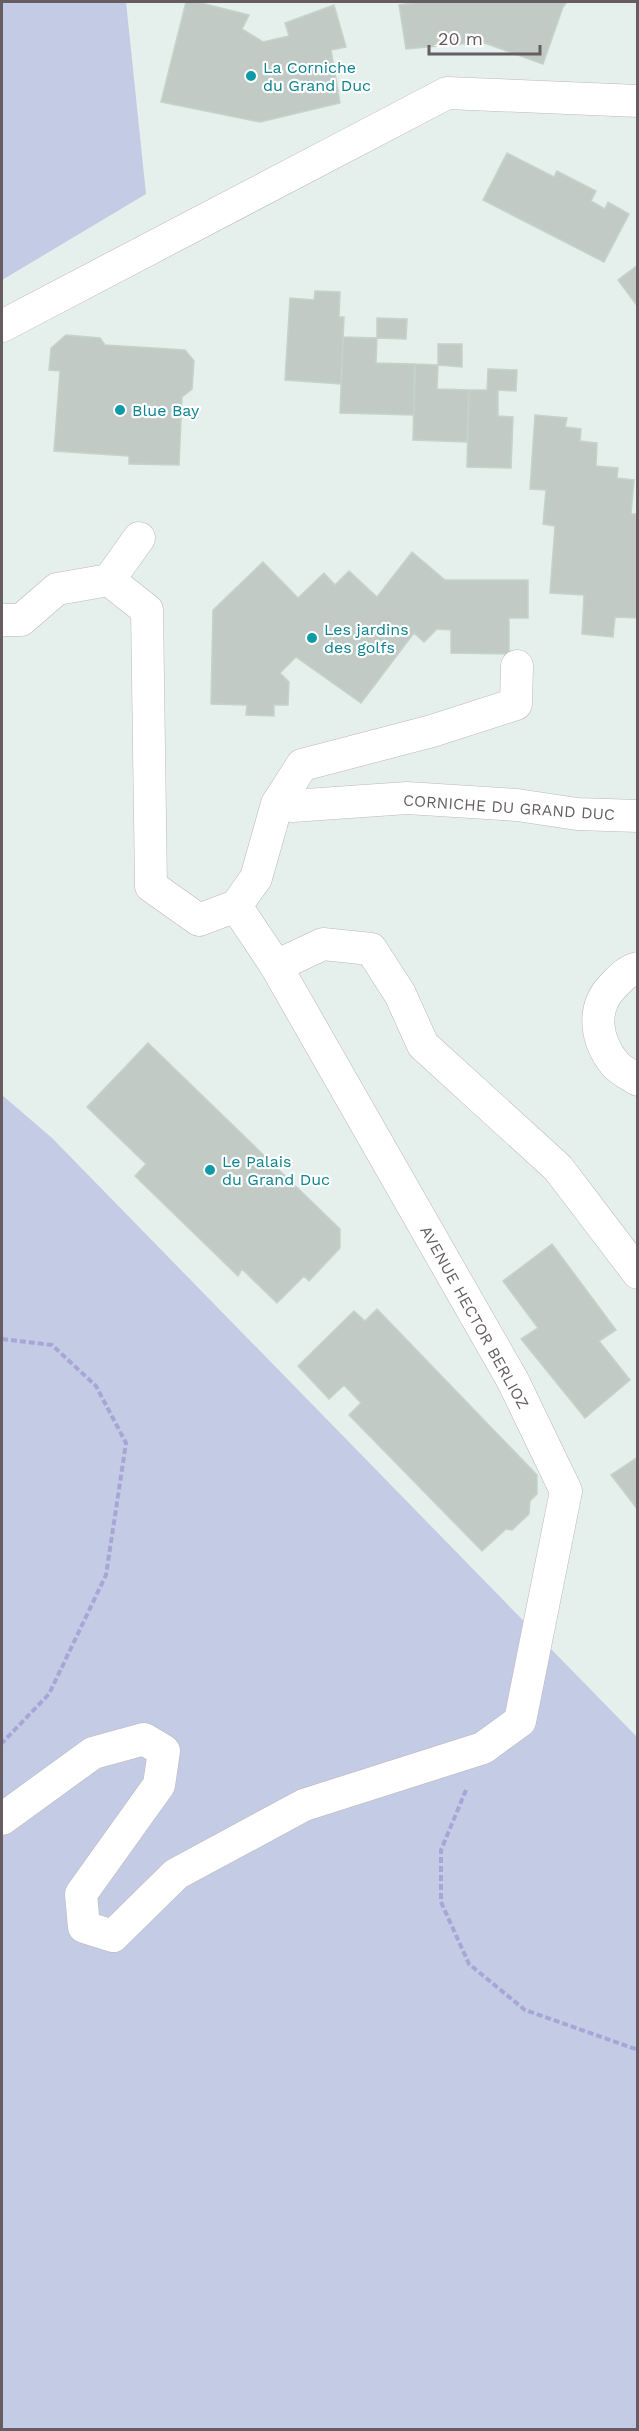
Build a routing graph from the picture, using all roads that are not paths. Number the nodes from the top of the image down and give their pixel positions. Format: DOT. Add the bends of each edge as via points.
graph roads {
  1 [pos="638,101"];
  2 [pos="2,326"];
  3 [pos="139,538"];
  4 [pos="109,580"];
  5 [pos="2,620"];
  6 [pos="517,666"];
  7 [pos="277,804"];
  8 [pos="638,816"];
  9 [pos="236,906"];
  10 [pos="276,966"];
  11 [pos="638,968"];
  12 [pos="638,1080"];
  13 [pos="638,1273"];
  14 [pos="2,1819"];
  1 -- 2 [label="street" via="447,93"];
  3 -- 4 [label="street"];
  4 -- 5 [label="street" via="57,589 21,620"];
  4 -- 9 [label="street" via="147,610 151,886 199,920"];
  6 -- 7 [label="street" via="516,704 302,765"];
  7 -- 8 [label="street, CORNICHE DU GRAND DUC" via="407,798"];
  7 -- 9 [label="street" via="256,878"];
  9 -- 10 [label="street, AVENUE HECTOR BERLIOZ"];
  10 -- 13 [label="street" via="323,944 371,949 400,994 423,1045 558,1168"];
  10 -- 14 [label="street, AVENUE HECTOR BERLIOZ" via="513,1381 566,1491 520,1721 483,1748 304,1805 176,1875 113,1936 84,1927 81,1894 159,1785 164,1751 144,1739 93,1753"];
  11 -- 12 [label="street" via="628,970 603,997 598,1012 600,1039 615,1065"];
}
